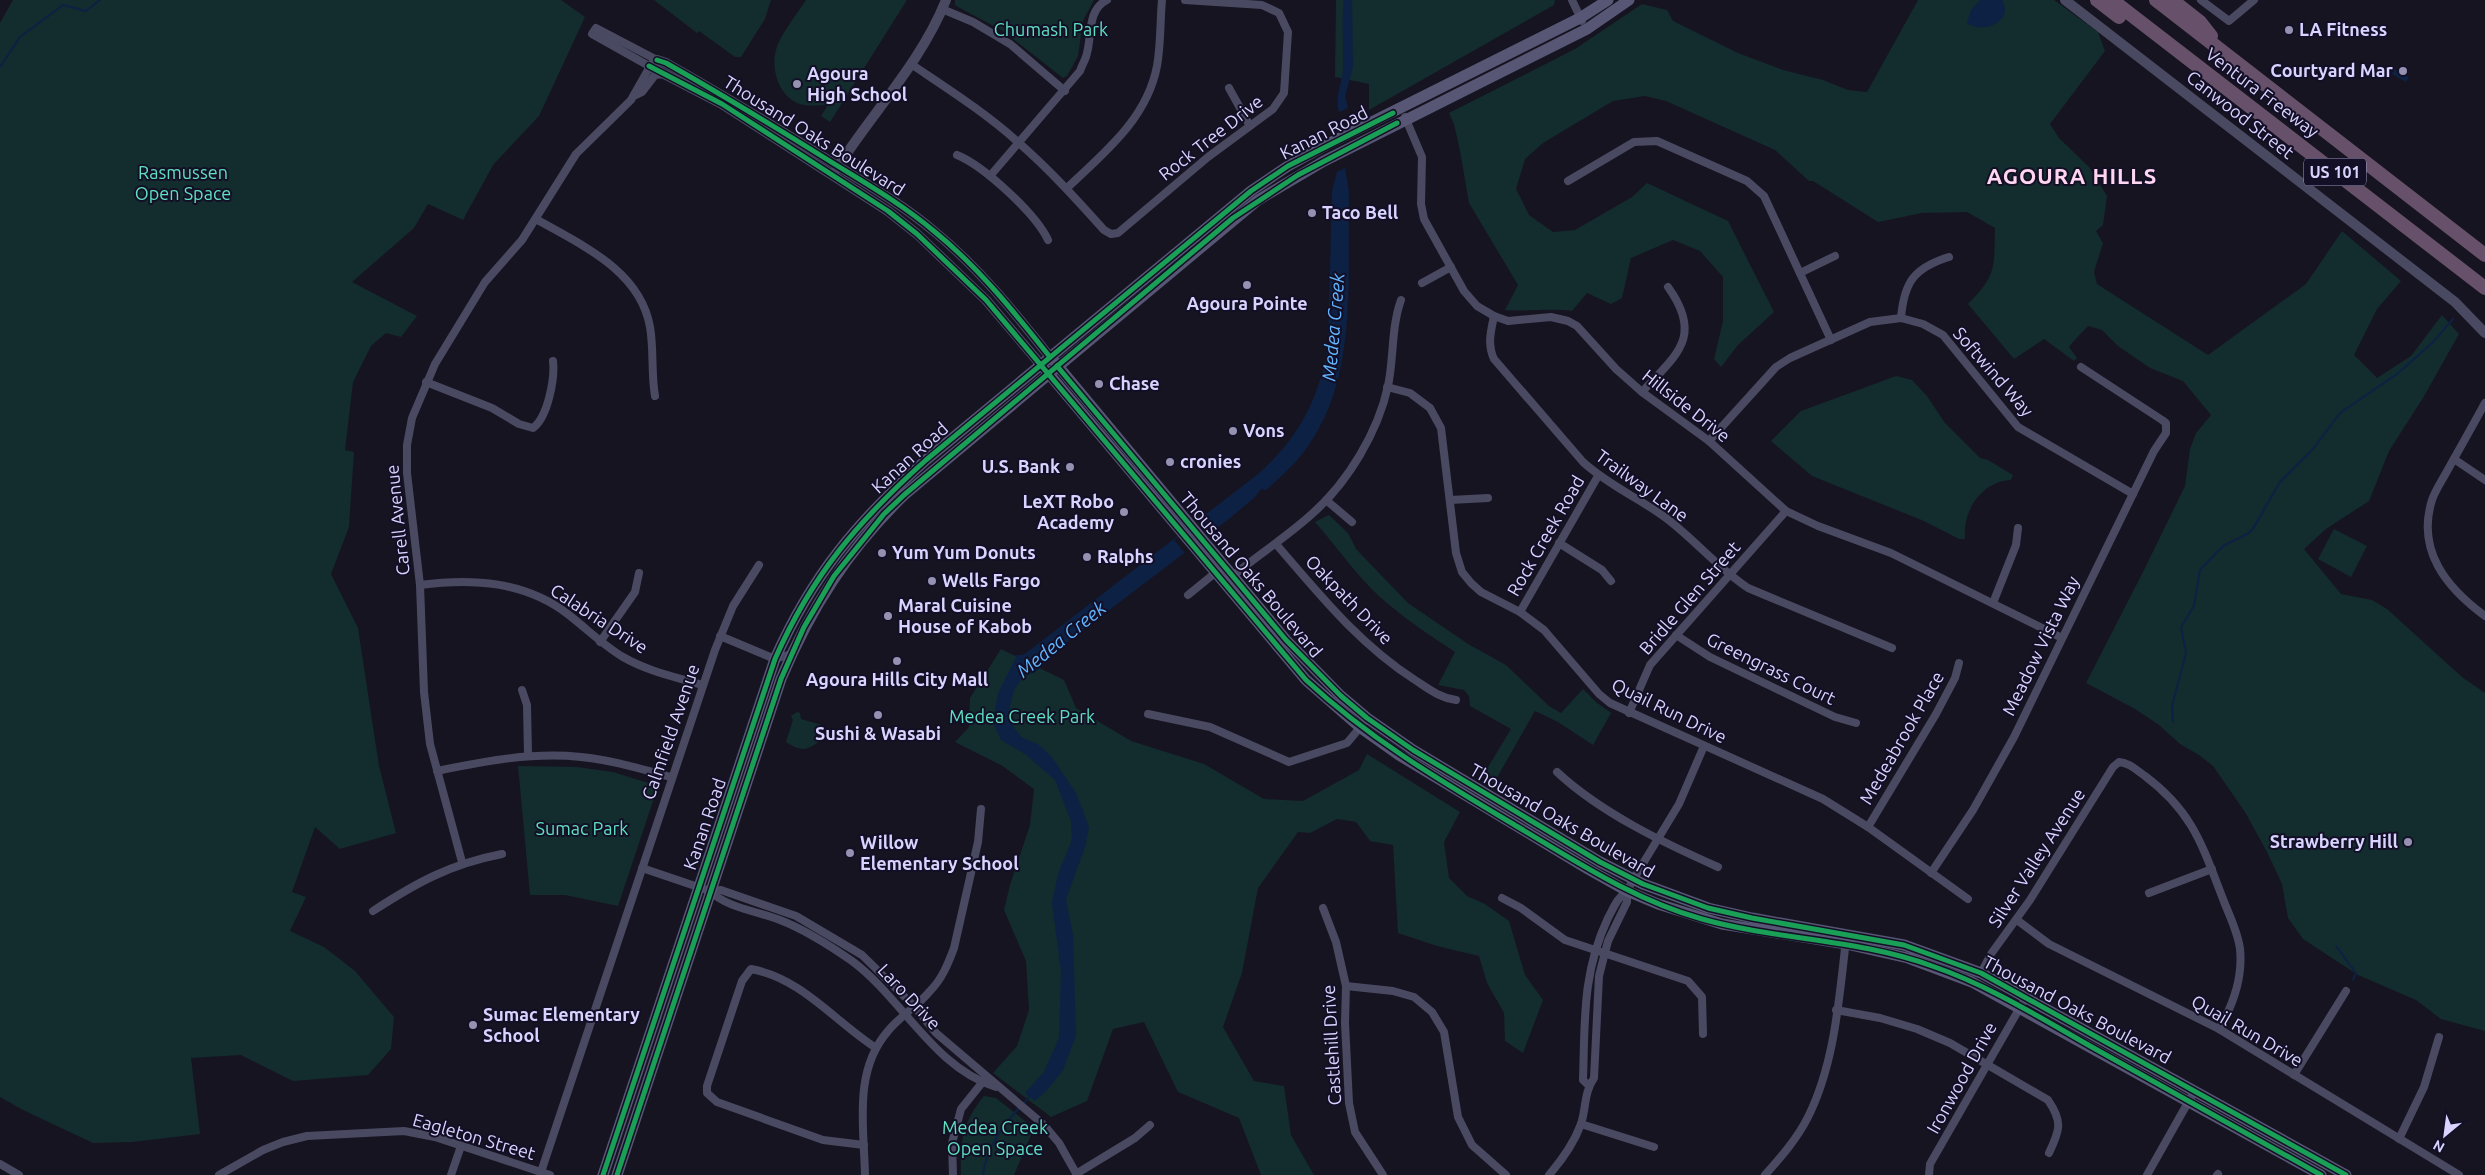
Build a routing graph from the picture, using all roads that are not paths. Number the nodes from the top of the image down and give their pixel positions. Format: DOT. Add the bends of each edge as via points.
graph roads {
  1 [pos="1107,0"];
  2 [pos="1162,0"];
  3 [pos="1185,0"];
  4 [pos="1572,0"];
  5 [pos="1608,0"];
  6 [pos="1629,0"];
  7 [pos="2066,0"];
  8 [pos="2097,0"];
  9 [pos="2112,0"];
  10 [pos="2156,0"];
  11 [pos="2172,0"];
  12 [pos="2201,0"];
  13 [pos="2254,0"];
  14 [pos="944,4"];
  15 [pos="1580,18"];
  16 [pos="1587,29"];
  17 [pos="2184,56"];
  18 [pos="2228,56"];
  19 [pos="653,63"];
  20 [pos="911,64"];
  21 [pos="665,74"];
  22 [pos="1229,88"];
  23 [pos="1065,90"];
  24 [pos="636,94"];
  25 [pos="1404,114"];
  26 [pos="1250,126"];
  27 [pos="1019,143"];
  28 [pos="957,155"];
  29 [pos="838,166"];
  30 [pos="832,176"];
  31 [pos="990,176"];
  32 [pos="1568,181"];
  33 [pos="1067,188"];
  34 [pos="536,219"];
  35 [pos="1048,240"];
  36 [pos="2485,255"];
  37 [pos="1835,256"];
  38 [pos="1950,257"];
  39 [pos="1451,267"];
  40 [pos="1800,273"];
  41 [pos="1422,283"];
  42 [pos="1668,287"];
  43 [pos="2485,288"];
  44 [pos="1401,300"];
  45 [pos="1494,316"];
  46 [pos="1901,318"];
  47 [pos="2485,333"];
  48 [pos="1831,340"];
  49 [pos="553,361"];
  50 [pos="1054,361"];
  51 [pos="2081,367"];
  52 [pos="1045,369"];
  53 [pos="426,382"];
  54 [pos="1388,387"];
  55 [pos="1642,392"];
  56 [pos="655,396"];
  57 [pos="2485,403"];
  58 [pos="1709,441"];
  59 [pos="2454,459"];
  60 [pos="1598,476"];
  61 [pos="2485,480"];
  62 [pos="2132,494"];
  63 [pos="1488,498"];
  64 [pos="1326,500"];
  65 [pos="1450,500"];
  66 [pos="1786,511"];
  67 [pos="1352,522"];
  68 [pos="2018,528"];
  69 [pos="1187,530"];
  70 [pos="1197,543"];
  71 [pos="1559,543"];
  72 [pos="1276,544"];
  73 [pos="759,565"];
  74 [pos="1215,572"];
  75 [pos="639,573"];
  76 [pos="1728,575"];
  77 [pos="1228,580"];
  78 [pos="1611,581"];
  79 [pos="420,586"];
  80 [pos="1188,595"];
  81 [pos="1993,603"];
  82 [pos="1520,612"];
  83 [pos="2485,616"];
  84 [pos="1676,635"];
  85 [pos="720,636"];
  86 [pos="2062,638"];
  87 [pos="600,642"];
  88 [pos="1892,648"];
  89 [pos="791,654"];
  90 [pos="775,659"];
  91 [pos="1959,663"];
  92 [pos="702,686"];
  93 [pos="522,690"];
  94 [pos="1456,700"];
  95 [pos="1629,713"];
  96 [pos="1148,714"];
  97 [pos="1364,723"];
  98 [pos="1856,723"];
  99 [pos="1704,746"];
  100 [pos="528,756"];
  101 [pos="437,771"];
  102 [pos="1557,772"];
  103 [pos="671,777"];
  104 [pos="981,809"];
  105 [pos="1868,827"];
  106 [pos="1657,837"];
  107 [pos="502,854"];
  108 [pos="462,862"];
  109 [pos="1718,867"];
  110 [pos="642,868"];
  111 [pos="2212,870"];
  112 [pos="1931,873"];
  113 [pos="1632,880"];
  114 [pos="698,887"];
  115 [pos="710,891"];
  116 [pos="1627,891"];
  117 [pos="2149,893"];
  118 [pos="1502,898"];
  119 [pos="1968,899"];
  120 [pos="1322,908"];
  121 [pos="373,911"];
  122 [pos="2017,920"];
  123 [pos="798,928"];
  124 [pos="1846,939"];
  125 [pos="850,946"];
  126 [pos="1594,951"];
  127 [pos="1605,953"];
  128 [pos="1982,973"];
  129 [pos="1346,986"];
  130 [pos="2346,991"];
  131 [pos="2026,996"];
  132 [pos="914,1006"];
  133 [pos="2019,1007"];
  134 [pos="1836,1010"];
  135 [pos="905,1014"];
  136 [pos="2219,1029"];
  137 [pos="1703,1034"];
  138 [pos="2439,1037"];
  139 [pos="876,1048"];
  140 [pos="1986,1064"];
  141 [pos="2294,1075"];
  142 [pos="984,1079"];
  143 [pos="1589,1086"];
  144 [pos="2195,1090"];
  145 [pos="2189,1101"];
  146 [pos="1581,1124"];
  147 [pos="1150,1126"];
  148 [pos="2399,1139"];
  149 [pos="864,1145"];
  150 [pos="461,1146"];
  151 [pos="1654,1147"];
  152 [pos="2049,1153"];
  153 [pos="0,1164"];
  154 [pos="235,1167"];
  155 [pos="541,1172"];
  156 [pos="1076,1174"];
  157 [pos="19,1175"];
  158 [pos="219,1175"];
  159 [pos="241,1175"];
  160 [pos="451,1175"];
  161 [pos="550,1175"];
  162 [pos="603,1175"];
  163 [pos="616,1175"];
  164 [pos="865,1175"];
  165 [pos="953,1175"];
  166 [pos="1383,1175"];
  167 [pos="1506,1175"];
  168 [pos="1549,1175"];
  169 [pos="1765,1175"];
  170 [pos="1929,1175"];
  171 [pos="2147,1175"];
  172 [pos="2321,1175"];
  173 [pos="2346,1175"];
  174 [pos="2459,1175"];
  1 -- 23 [label="street" via="1091,20 1087,54 1080,71"];
  2 -- 33 [label="street" via="1157,66 1145,100 1129,128"];
  3 -- 26 [label="street, Rock Tree Drive" via="1262,5 1279,13 1288,32 1284,92 1273,109"];
  4 -- 15 [label="street"];
  5 -- 15 [label="main road, Kanan Road"];
  6 -- 16 [label="main road, Kanan Road"];
  7 -- 47 [label="street, Canwood Street" via="2454,302"];
  8 -- 17 [label="highway" via="2142,34"];
  9 -- 17 [label="highway, Ventura Freeway / US 101"];
  10 -- 18 [label="highway, Ventura Freeway / US 101"];
  11 -- 18 [label="highway" via="2200,22"];
  12 -- 13 [label="street" via="2230,21"];
  14 -- 20 [label="street"];
  14 -- 23 [label="street" via="1010,44"];
  15 -- 16 [label="street"];
  15 -- 25 [label="main road, Kanan Road"];
  16 -- 25 [label="main road, Kanan Road"];
  17 -- 43 [label="highway, Ventura Freeway / US 101"];
  18 -- 36 [label="highway, Ventura Freeway / US 101"];
  19 -- 19 [label="street, Thousand Oaks Boulevard" via="596,28 592,34"];
  19 -- 21 [label="street, Thousand Oaks Boulevard"];
  19 -- 24 [label="street, Carell Avenue"];
  19 -- 29 [label="street, Thousand Oaks Boulevard" via="666,63"];
  20 -- 27 [label="street"];
  20 -- 29 [label="street"];
  21 -- 24 [label="street, Carell Avenue" via="655,76 642,92"];
  21 -- 30 [label="street, Thousand Oaks Boulevard" via="722,104"];
  22 -- 26 [label="street"];
  23 -- 27 [label="street"];
  24 -- 34 [label="street, Carell Avenue" via="576,154"];
  25 -- 39 [label="street, Hillside Drive" via="1422,157 1421,204 1424,219"];
  25 -- 50 [label="main road, Kanan Road" via="1258,200"];
  26 -- 33 [label="street, Rock Tree Drive" via="1118,233 1104,230"];
  27 -- 31 [label="street"];
  27 -- 33 [label="street"];
  28 -- 31 [label="street" via="973,162"];
  29 -- 30 [label="street"];
  29 -- 50 [label="street, Thousand Oaks Boulevard" via="877,189 935,232 993,288"];
  30 -- 52 [label="street, Thousand Oaks Boulevard" via="888,212 938,252 986,300"];
  31 -- 35 [label="street" via="1037,223"];
  32 -- 40 [label="street" via="1634,142 1657,141 1747,181 1764,196"];
  34 -- 53 [label="street, Carell Avenue" via="485,282"];
  34 -- 56 [label="street" via="605,260 637,294 650,326"];
  37 -- 40 [label="street"];
  38 -- 46 [label="street" via="1915,274 1905,292"];
  39 -- 41 [label="street"];
  39 -- 45 [label="street, Hillside Drive" via="1464,292 1477,306"];
  40 -- 48 [label="street"];
  42 -- 55 [label="street" via="1681,304 1685,327 1683,340 1678,352"];
  44 -- 54 [label="street" via="1396,314"];
  45 -- 55 [label="street, Hillside Drive" via="1508,320 1552,317 1568,320"];
  45 -- 60 [label="street, Trailway Lane" via="1490,341 1494,359"];
  46 -- 48 [label="street, Softwind Way" via="1870,322"];
  46 -- 62 [label="street, Softwind Way" via="1923,324 1943,335 2018,426"];
  48 -- 58 [label="street, Softwind Way" via="1776,367"];
  49 -- 53 [label="street" via="555,376 540,422 533,428"];
  50 -- 52 [label="main road, Kanan Road"];
  50 -- 69 [label="main road, Thousand Oaks Boulevard"];
  51 -- 62 [label="street, Meadow Vista Way" via="2162,420 2166,427 2166,433"];
  52 -- 69 [label="main road, Thousand Oaks Boulevard"];
  52 -- 89 [label="main road, Kanan Road" via="884,514 834,576"];
  52 -- 90 [label="main road, Kanan Road" via="926,460 861,522 807,594"];
  53 -- 79 [label="street, Carell Avenue" via="412,418 407,444 407,473"];
  54 -- 64 [label="street" via="1362,450"];
  54 -- 65 [label="street, Quail Run Drive" via="1410,393 1430,408 1441,428"];
  55 -- 58 [label="street, Hillside Drive"];
  57 -- 59 [label="street"];
  58 -- 66 [label="street, Hillside Drive"];
  59 -- 61 [label="street"];
  59 -- 83 [label="street" via="2432,500 2429,538 2435,561 2447,582"];
  60 -- 71 [label="street, Rock Creek Road"];
  60 -- 76 [label="street, Trailway Lane" via="1647,504"];
  62 -- 86 [label="street, Meadow Vista Way"];
  63 -- 65 [label="street"];
  64 -- 67 [label="street"];
  64 -- 72 [label="street"];
  65 -- 82 [label="street, Quail Run Drive" via="1456,553 1462,572 1481,592"];
  66 -- 76 [label="street, Bridle Glen Street"];
  66 -- 81 [label="street, Hillside Drive" via="1891,553"];
  68 -- 81 [label="street" via="2016,545"];
  69 -- 70 [label="main road, Thousand Oaks Boulevard"];
  70 -- 74 [label="main road, Thousand Oaks Boulevard"];
  70 -- 77 [label="main road, Thousand Oaks Boulevard"];
  71 -- 78 [label="street" via="1602,570"];
  71 -- 82 [label="street, Rock Creek Road"];
  72 -- 77 [label="street"];
  72 -- 94 [label="street, Oakpath Drive" via="1329,606 1367,644 1399,670 1443,698"];
  73 -- 85 [label="street, Calmfield Avenue" via="733,606"];
  74 -- 77 [label="main road, Thousand Oaks Boulevard"];
  74 -- 80 [label="street"];
  75 -- 87 [label="street" via="635,592"];
  76 -- 84 [label="street, Bridle Glen Street"];
  76 -- 88 [label="street, Trailway Lane" via="1765,596"];
  77 -- 97 [label="main road, Thousand Oaks Boulevard"];
  79 -- 87 [label="street, Calabria Drive" via="460,581 517,588 568,614"];
  79 -- 101 [label="street, Carell Avenue" via="424,692 430,744"];
  81 -- 86 [label="street, Hillside Drive"];
  82 -- 95 [label="street, Quail Run Drive" via="1544,630 1598,694"];
  84 -- 95 [label="street, Bridle Glen Street" via="1650,665"];
  84 -- 98 [label="street, Greengrass Court" via="1710,657 1835,717"];
  85 -- 90 [label="street"];
  85 -- 92 [label="street, Calmfield Avenue"];
  86 -- 112 [label="street, Meadow Vista Way" via="2014,737"];
  87 -- 92 [label="street, Calabria Drive" via="642,666"];
  89 -- 90 [label="street"];
  89 -- 115 [label="main road, Kanan Road"];
  90 -- 114 [label="main road, Kanan Road"];
  91 -- 105 [label="street, Medeabrook Place" via="1955,678 1936,714"];
  92 -- 103 [label="street, Calmfield Avenue"];
  93 -- 100 [label="street" via="527,705"];
  95 -- 99 [label="street, Quail Run Drive"];
  96 -- 97 [label="street" via="1210,727 1289,762 1347,743"];
  97 -- 113 [label="main road, Thousand Oaks Boulevard"];
  97 -- 116 [label="main road, Thousand Oaks Boulevard" via="1419,767"];
  99 -- 105 [label="street, Quail Run Drive" via="1823,799"];
  99 -- 106 [label="street" via="1679,804"];
  100 -- 101 [label="street"];
  100 -- 103 [label="street" via="580,757"];
  101 -- 108 [label="street, Carell Avenue"];
  102 -- 106 [label="street" via="1602,805"];
  103 -- 110 [label="street, Calmfield Avenue"];
  104 -- 132 [label="street" via="978,842 954,948 941,978"];
  105 -- 112 [label="street, Quail Run Drive"];
  106 -- 109 [label="street"];
  106 -- 113 [label="street"];
  107 -- 108 [label="street"];
  108 -- 121 [label="street" via="413,885"];
  110 -- 114 [label="street, Laro Drive"];
  110 -- 155 [label="street, Calmfield Avenue"];
  111 -- 117 [label="street"];
  111 -- 122 [label="street, Silver Valley Avenue" via="2197,833 2177,804 2128,763 2119,762"];
  111 -- 136 [label="street" via="2240,950 2235,994"];
  112 -- 119 [label="street, Quail Run Drive"];
  113 -- 116 [label="street"];
  113 -- 124 [label="main road, Thousand Oaks Boulevard" via="1687,901"];
  114 -- 115 [label="street, Laro Drive"];
  114 -- 162 [label="main road, Kanan Road"];
  115 -- 123 [label="street, Laro Drive" via="718,899"];
  115 -- 125 [label="street, Laro Drive" via="721,890 796,916"];
  115 -- 163 [label="main road, Kanan Road"];
  116 -- 124 [label="main road, Thousand Oaks Boulevard" via="1681,913 1722,924"];
  116 -- 126 [label="street" via="1618,897"];
  116 -- 127 [label="street" via="1627,902"];
  118 -- 126 [label="street" via="1521,908 1555,935"];
  120 -- 129 [label="street, Castlehill Drive" via="1336,942"];
  122 -- 128 [label="street, Silver Valley Avenue" via="1991,954"];
  122 -- 136 [label="street, Quail Run Drive" via="2049,944"];
  123 -- 125 [label="street, Laro Drive" via="810,929 843,948"];
  123 -- 135 [label="street, Laro Drive" via="832,947 866,973"];
  124 -- 128 [label="main road, Thousand Oaks Boulevard" via="1904,945"];
  124 -- 133 [label="main road, Thousand Oaks Boulevard" via="1932,965"];
  124 -- 134 [label="street"];
  125 -- 132 [label="street, Laro Drive"];
  126 -- 127 [label="street"];
  126 -- 143 [label="street" via="1587,988 1584,1045 1583,1080"];
  127 -- 137 [label="street" via="1688,981 1702,997"];
  127 -- 143 [label="street" via="1598,985 1594,1078"];
  128 -- 131 [label="main road, Thousand Oaks Boulevard"];
  129 -- 166 [label="street, Castlehill Drive" via="1349,1103 1355,1132"];
  129 -- 167 [label="street" via="1393,991 1414,997 1432,1012 1444,1032 1458,1117 1472,1145"];
  130 -- 141 [label="street"];
  131 -- 133 [label="street, Ironwood Drive"];
  131 -- 144 [label="main road, Thousand Oaks Boulevard"];
  132 -- 135 [label="street"];
  132 -- 142 [label="street, Laro Drive" via="936,1033"];
  133 -- 140 [label="street, Ironwood Drive"];
  133 -- 145 [label="main road, Thousand Oaks Boulevard"];
  134 -- 140 [label="street" via="1917,1029"];
  134 -- 169 [label="street" via="1826,1071 1815,1103 1801,1130"];
  135 -- 139 [label="street" via="887,1031"];
  135 -- 142 [label="street, Laro Drive" via="949,1059"];
  136 -- 141 [label="street, Quail Run Drive"];
  138 -- 148 [label="street" via="2424,1087"];
  139 -- 149 [label="street" via="868,1065 862,1096"];
  139 -- 149 [label="street" via="858,1037 811,996 773,976 751,969 742,981 707,1086 710,1098 717,1102 824,1140"];
  140 -- 152 [label="street" via="2048,1100 2058,1115 2059,1126"];
  140 -- 170 [label="street, Ironwood Drive" via="1930,1164"];
  141 -- 148 [label="street, Quail Run Drive"];
  142 -- 156 [label="street, Laro Drive" via="1034,1116 1059,1143"];
  142 -- 165 [label="street" via="961,1109 952,1143"];
  143 -- 146 [label="street"];
  144 -- 145 [label="street"];
  144 -- 173 [label="main road, Thousand Oaks Boulevard"];
  145 -- 171 [label="street"];
  145 -- 172 [label="main road, Thousand Oaks Boulevard"];
  146 -- 151 [label="street"];
  146 -- 168 [label="street" via="1563,1160"];
  147 -- 156 [label="street"];
  148 -- 174 [label="street, Quail Run Drive"];
  149 -- 164 [label="street"];
  150 -- 154 [label="street, Eagleton Street" via="404,1131 307,1136 263,1150"];
  150 -- 155 [label="street, Eagleton Street"];
  150 -- 160 [label="street"];
  153 -- 157 [label="street"];
  154 -- 158 [label="street, Eagleton Street"];
  154 -- 159 [label="street"];
  155 -- 161 [label="street, Eagleton Street"];
}
